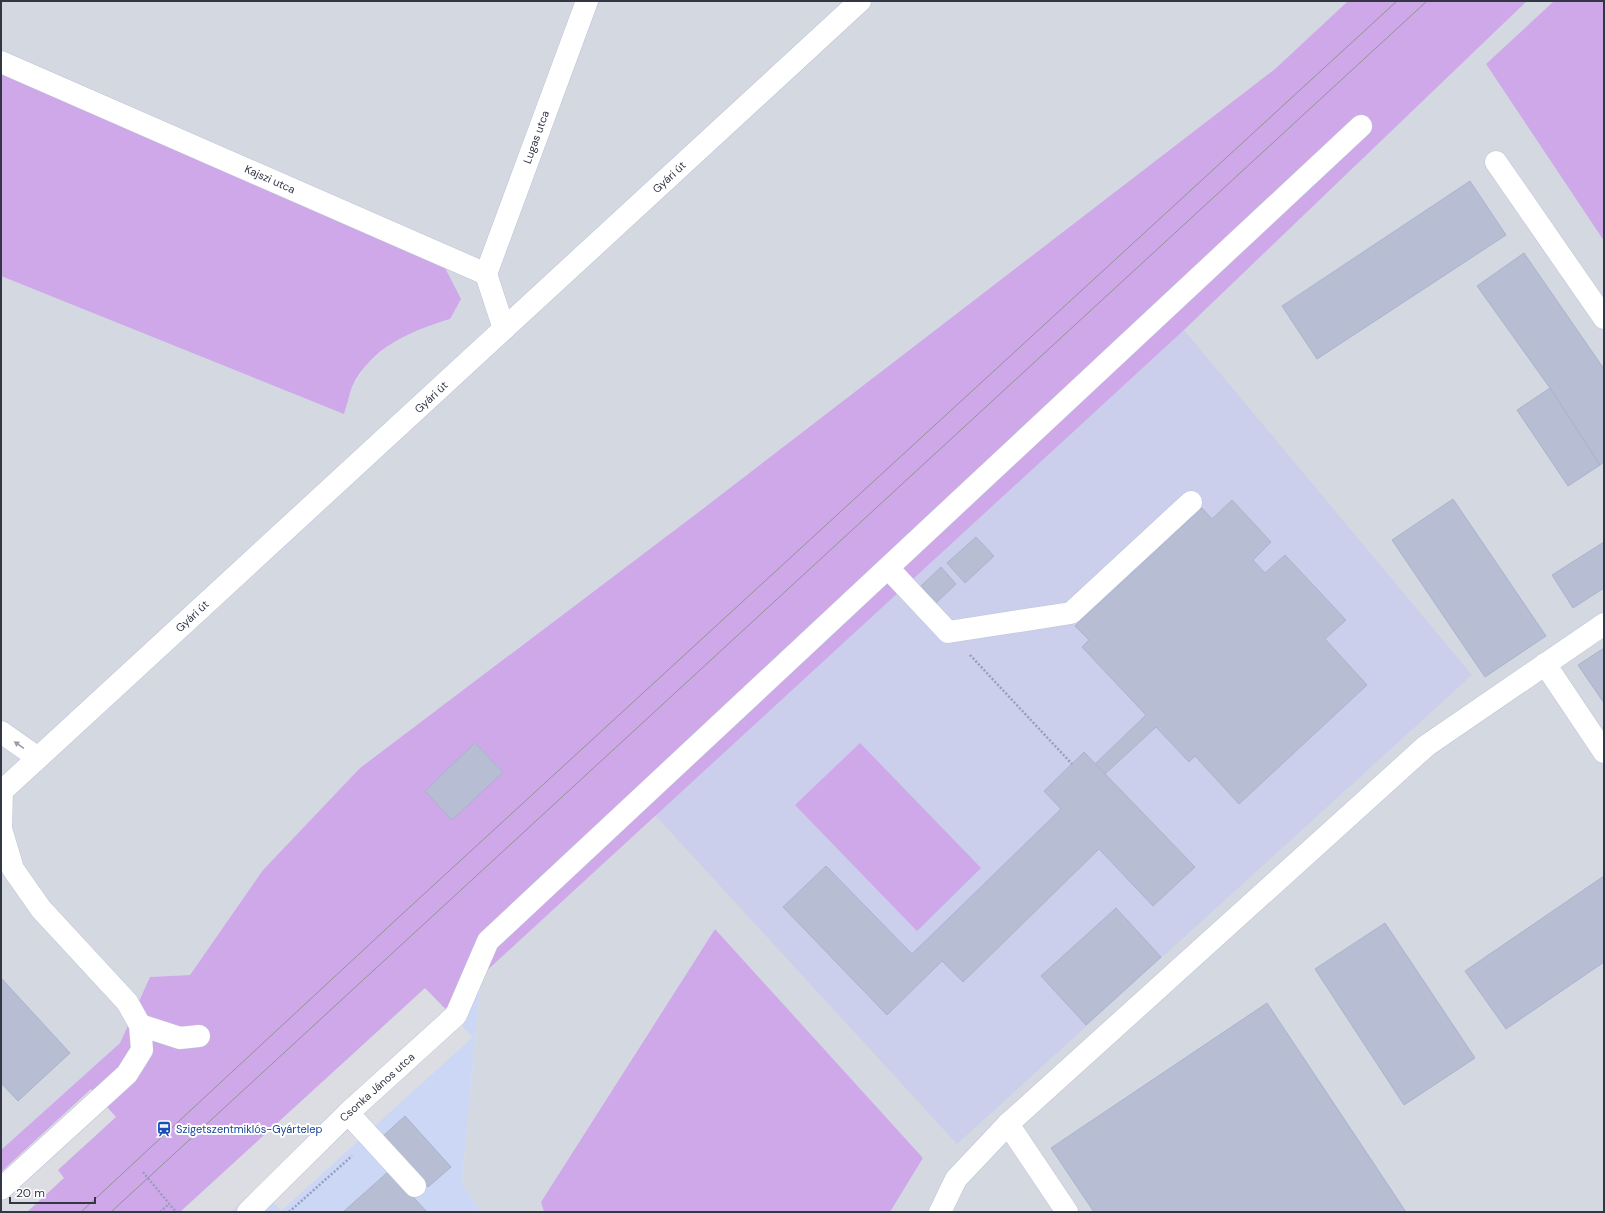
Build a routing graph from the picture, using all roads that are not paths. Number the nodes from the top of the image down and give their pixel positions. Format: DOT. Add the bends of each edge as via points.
graph roads {
  1 [pos="587,1"];
  2 [pos="860,1"];
  3 [pos="1,62"];
  4 [pos="1361,126"];
  5 [pos="1496,162"];
  6 [pos="486,274"];
  7 [pos="1604,318"];
  8 [pos="504,329"];
  9 [pos="1191,502"];
  10 [pos="888,568"];
  11 [pos="1604,624"];
  12 [pos="1545,664"];
  13 [pos="1,732"];
  14 [pos="1604,752"];
  15 [pos="38,758"];
  16 [pos="2,791"];
  17 [pos="1,876"];
  18 [pos="41,909"];
  19 [pos="140,1025"];
  20 [pos="199,1036"];
  21 [pos="348,1113"];
  22 [pos="1008,1124"];
  23 [pos="415,1186"];
  24 [pos="1,1189"];
  25 [pos="248,1212"];
  26 [pos="940,1212"];
  27 [pos="1067,1212"];
  1 -- 6 [label="street, Lugas utca"];
  2 -- 8 [label="street, Gyári út"];
  3 -- 6 [label="street, Kajszi utca"];
  4 -- 10 [label="street"];
  5 -- 7 [label="street"];
  6 -- 8 [label="street"];
  8 -- 15 [label="street, Gyári út"];
  9 -- 10 [label="street" via="1071,613 948,632"];
  10 -- 21 [label="street, Csonka János utca" via="488,941 456,1015"];
  11 -- 12 [label="street"];
  12 -- 14 [label="street"];
  12 -- 22 [label="street" via="1426,746"];
  15 -- 13 [label="street, one-way"];
  15 -- 16 [label="street, Gyári út"];
  16 -- 18 [label="street" via="1,829 13,869"];
  17 -- 18 [label="street"];
  18 -- 19 [label="street" via="127,1002"];
  19 -- 20 [label="street" via="180,1038"];
  19 -- 24 [label="street" via="142,1050 127,1074"];
  21 -- 23 [label="street"];
  21 -- 25 [label="street, Csonka János utca"];
  22 -- 26 [label="street" via="956,1179"];
  22 -- 27 [label="street"];
}
